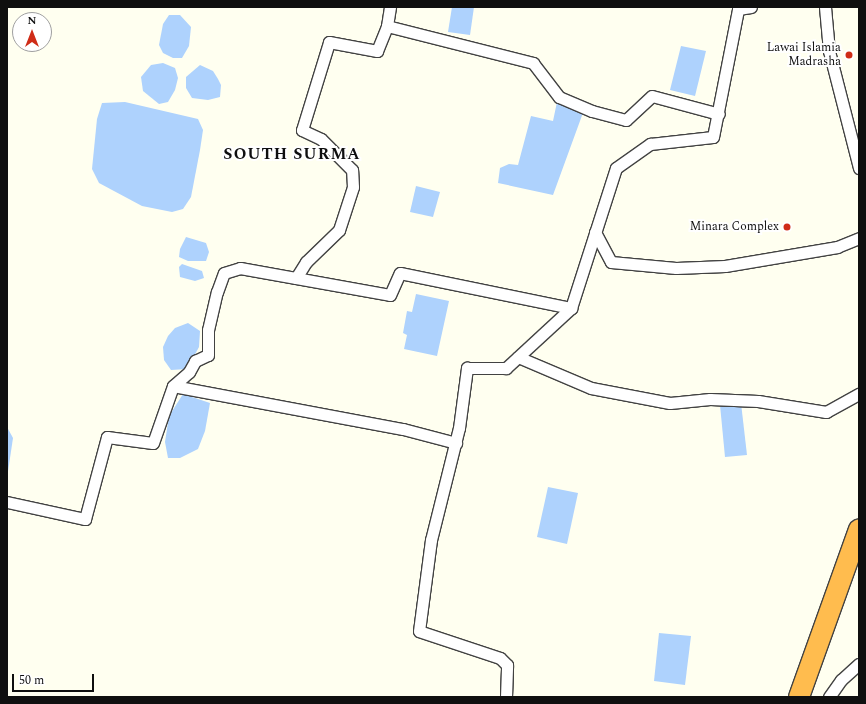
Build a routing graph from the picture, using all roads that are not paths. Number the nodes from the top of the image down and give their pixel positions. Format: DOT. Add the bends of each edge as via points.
graph roads {
  1 [pos="390,7"];
  2 [pos="751,7"];
  3 [pos="825,7"];
  4 [pos="737,8"];
  5 [pos="387,26"];
  6 [pos="718,114"];
  7 [pos="859,168"];
  8 [pos="595,232"];
  9 [pos="859,238"];
  10 [pos="296,278"];
  11 [pos="571,308"];
  12 [pos="518,357"];
  13 [pos="173,386"];
  14 [pos="859,394"];
  15 [pos="456,443"];
  16 [pos="7,502"];
  17 [pos="859,529"];
  18 [pos="859,664"];
  19 [pos="506,697"];
  20 [pos="799,697"];
  21 [pos="829,697"];
  1 -- 5 [label="street"];
  2 -- 4 [label="street"];
  3 -- 7 [label="street" via="829,51"];
  4 -- 6 [label="street"];
  5 -- 6 [label="street" via="533,63 559,96 592,111 626,120 652,96"];
  5 -- 10 [label="street" via="377,51 329,42 302,130 321,139 352,170 353,187 339,230 306,262"];
  6 -- 8 [label="street" via="713,138 650,144 616,168"];
  8 -- 9 [label="street" via="611,262 676,268 725,266 837,247"];
  8 -- 11 [label="street"];
  10 -- 11 [label="street" via="390,295 400,273"];
  10 -- 13 [label="street" via="240,268 224,273 208,330 208,355 195,361 189,372"];
  11 -- 12 [label="street"];
  12 -- 14 [label="street" via="591,388 670,403 710,399 758,401 826,412"];
  12 -- 15 [label="street" via="506,368 467,368"];
  13 -- 15 [label="street" via="403,429"];
  13 -- 16 [label="street" via="153,443 106,437 85,519"];
  15 -- 19 [label="street" via="431,540 419,631 500,658 507,665"];
  17 -- 20 [label="highway"];
  18 -- 21 [label="street" via="841,680"];
}
